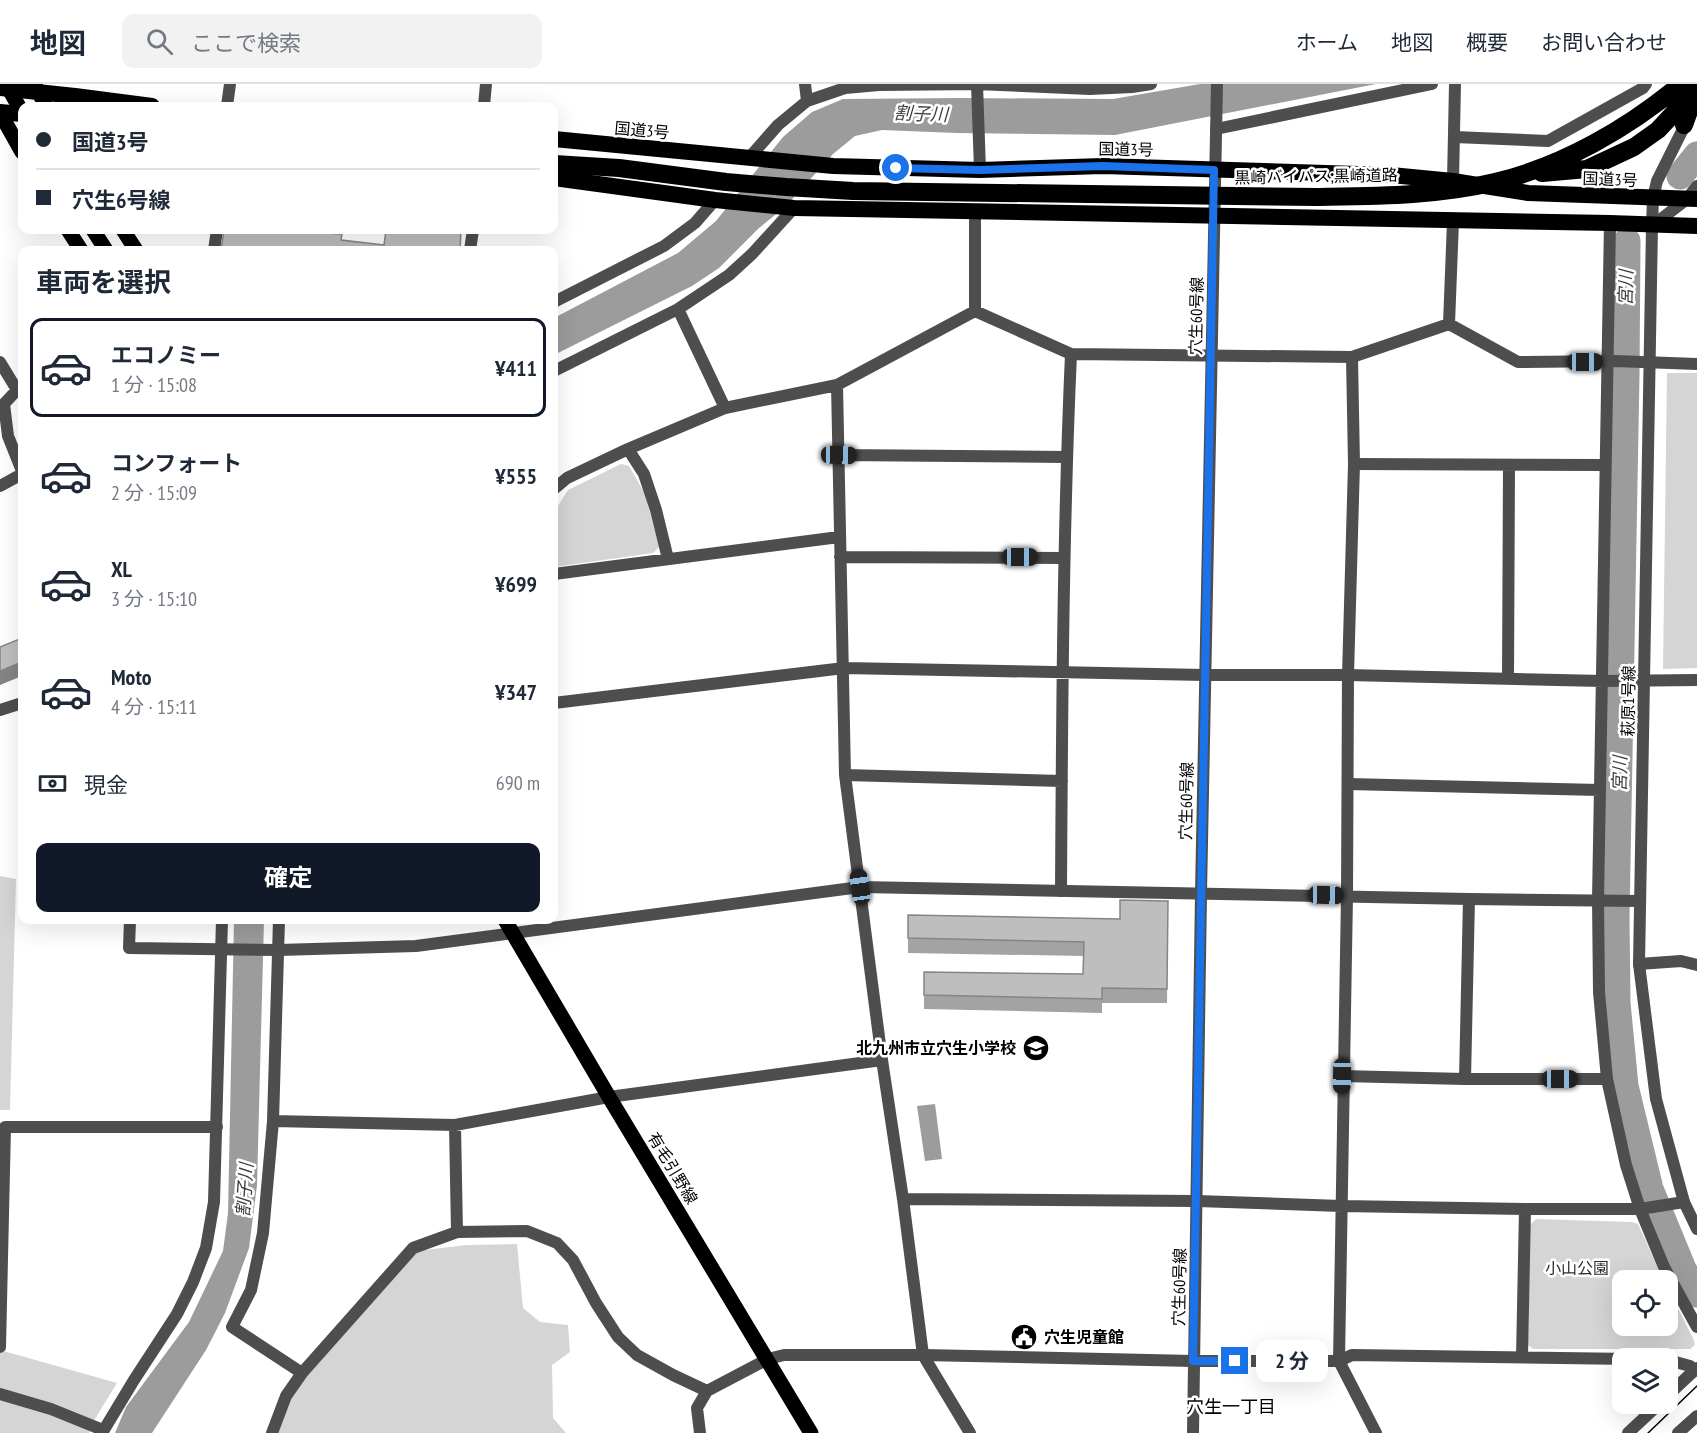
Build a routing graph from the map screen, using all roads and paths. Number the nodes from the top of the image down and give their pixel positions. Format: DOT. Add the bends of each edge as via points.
graph roads {
  1 [pos="6,84"];
  2 [pos="230,84"];
  3 [pos="486,84"];
  4 [pos="805,84"];
  5 [pos="1150,84"];
  6 [pos="1216,84"];
  7 [pos="1432,84"];
  8 [pos="1455,84"];
  9 [pos="1646,84"];
  10 [pos="1681,84"];
  11 [pos="1695,84"];
  12 [pos="1090,87"];
  13 [pos="0,88"];
  14 [pos="977,88"];
  15 [pos="1697,89"];
  16 [pos="40,92"];
  17 [pos="807,101"];
  18 [pos="120,102"];
  19 [pos="228,102"];
  20 [pos="484,102"];
  21 [pos="18,106"];
  22 [pos="1697,108"];
  23 [pos="0,113"];
  24 [pos="18,113"];
  25 [pos="1684,125"];
  26 [pos="1216,126"];
  27 [pos="1455,136"];
  28 [pos="558,139"];
  29 [pos="18,145"];
  30 [pos="756,158"];
  31 [pos="558,164"];
  32 [pos="980,170"];
  33 [pos="1214,170"];
  34 [pos="558,179"];
  35 [pos="1453,181"];
  36 [pos="1694,195"];
  37 [pos="1653,198"];
  38 [pos="715,200"];
  39 [pos="789,207"];
  40 [pos="975,211"];
  41 [pos="1214,216"];
  42 [pos="1453,221"];
  43 [pos="1610,223"];
  44 [pos="1652,226"];
  45 [pos="1697,226"];
  46 [pos="558,300"];
  47 [pos="678,309"];
  48 [pos="975,311"];
  49 [pos="1449,324"];
  50 [pos="1071,354"];
  51 [pos="1212,355"];
  52 [pos="1352,357"];
  53 [pos="1611,361"];
  54 [pos="0,362"];
  55 [pos="1645,362"];
  56 [pos="1697,364"];
  57 [pos="558,369"];
  58 [pos="18,385"];
  59 [pos="837,385"];
  60 [pos="18,390"];
  61 [pos="725,408"];
  62 [pos="628,449"];
  63 [pos="839,455"];
  64 [pos="1066,457"];
  65 [pos="18,462"];
  66 [pos="1354,464"];
  67 [pos="1509,465"];
  68 [pos="1605,465"];
  69 [pos="18,475"];
  70 [pos="0,486"];
  71 [pos="558,486"];
  72 [pos="839,537"];
  73 [pos="840,557"];
  74 [pos="1065,558"];
  75 [pos="668,559"];
  76 [pos="558,573"];
  77 [pos="844,668"];
  78 [pos="1062,672"];
  79 [pos="1205,675"];
  80 [pos="1348,675"];
  81 [pos="1508,679"];
  82 [pos="1606,680"];
  83 [pos="1697,680"];
  84 [pos="1641,681"];
  85 [pos="558,703"];
  86 [pos="18,704"];
  87 [pos="0,710"];
  88 [pos="845,775"];
  89 [pos="1062,781"];
  90 [pos="1348,784"];
  91 [pos="1600,790"];
  92 [pos="860,887"];
  93 [pos="1061,891"];
  94 [pos="1201,893"];
  95 [pos="1347,896"];
  96 [pos="1469,899"];
  97 [pos="1601,901"];
  98 [pos="1636,901"];
  99 [pos="130,924"];
  100 [pos="223,924"];
  101 [pos="279,924"];
  102 [pos="507,924"];
  103 [pos="513,933"];
  104 [pos="227,949"];
  105 [pos="276,950"];
  106 [pos="1639,964"];
  107 [pos="1697,965"];
  108 [pos="882,1060"];
  109 [pos="1342,1076"];
  110 [pos="1465,1079"];
  111 [pos="1606,1079"];
  112 [pos="609,1097"];
  113 [pos="273,1121"];
  114 [pos="455,1125"];
  115 [pos="217,1127"];
  116 [pos="903,1199"];
  117 [pos="1197,1201"];
  118 [pos="1684,1202"];
  119 [pos="1341,1206"];
  120 [pos="1525,1209"];
  121 [pos="1640,1209"];
  122 [pos="1697,1229"];
  123 [pos="458,1232"];
  124 [pos="1697,1327"];
  125 [pos="0,1347"];
  126 [pos="923,1355"];
  127 [pos="1522,1357"];
  128 [pos="768,1359"];
  129 [pos="1612,1359"];
  130 [pos="1338,1360"];
  131 [pos="1193,1361"];
  132 [pos="1678,1363"];
  133 [pos="1696,1370"];
  134 [pos="302,1373"];
  135 [pos="1678,1386"];
  136 [pos="707,1390"];
  137 [pos="0,1394"];
  138 [pos="1648,1414"];
  139 [pos="1697,1416"];
  140 [pos="103,1432"];
  141 [pos="272,1433"];
  142 [pos="700,1433"];
  143 [pos="812,1433"];
  144 [pos="970,1433"];
  145 [pos="1193,1433"];
  146 [pos="1376,1433"];
  147 [pos="1628,1433"];
  148 [pos="1678,1433"];
  1 -- 21 [label="main road"];
  2 -- 19 [label="street"];
  3 -- 20 [label="street"];
  4 -- 17 [label="street"];
  5 -- 12 [label="street"];
  6 -- 26 [label="street, 穴生60号線"];
  7 -- 26 [label="street"];
  8 -- 27 [label="street"];
  9 -- 27 [label="street" via="1548,141"];
  10 -- 31 [label="highway, 黒崎バイパス;黒崎道路" via="1585,148 1544,167 1496,182 1394,195 845,190"];
  11 -- 35 [label="highway" via="1658,130 1634,147 1587,169"];
  12 -- 14 [label="street"];
  13 -- 16 [label="highway"];
  14 -- 17 [label="street" via="868,86 845,88"];
  14 -- 32 [label="street"];
  15 -- 25 [label="highway"];
  16 -- 18 [label="highway"];
  17 -- 30 [label="street" via="778,125"];
  22 -- 25 [label="street, 萩原1号線"];
  23 -- 24 [label="highway"];
  23 -- 29 [label="main road"];
  25 -- 37 [label="street, 萩原1号線"];
  26 -- 33 [label="street, 穴生60号線"];
  27 -- 35 [label="street"];
  28 -- 30 [label="highway, 国道3号"];
  30 -- 32 [label="highway, 国道3号" via="833,166"];
  32 -- 33 [label="highway, 国道3号" via="1103,166"];
  33 -- 35 [label="highway, 国道3号" via="1391,175"];
  33 -- 41 [label="street, 穴生60号線"];
  34 -- 38 [label="highway"];
  35 -- 37 [label="highway, 国道3号" via="1528,193"];
  36 -- 37 [label="highway, 国道3号"];
  36 -- 44 [label="street"];
  37 -- 44 [label="street, 萩原1号線"];
  38 -- 39 [label="highway"];
  38 -- 46 [label="street" via="695,223 664,246"];
  39 -- 40 [label="highway"];
  39 -- 47 [label="street" via="758,248 729,275"];
  40 -- 41 [label="highway"];
  40 -- 48 [label="street"];
  41 -- 42 [label="highway"];
  41 -- 51 [label="street, 穴生60号線"];
  42 -- 43 [label="highway"];
  42 -- 49 [label="street"];
  43 -- 44 [label="highway"];
  43 -- 53 [label="street"];
  44 -- 45 [label="highway"];
  44 -- 55 [label="street, 萩原1号線"];
  47 -- 57 [label="street"];
  47 -- 61 [label="street"];
  48 -- 50 [label="street"];
  48 -- 59 [label="street"];
  49 -- 52 [label="street"];
  49 -- 53 [label="street" via="1518,362"];
  50 -- 51 [label="street"];
  50 -- 64 [label="street"];
  51 -- 52 [label="street"];
  51 -- 79 [label="street, 穴生60号線"];
  52 -- 66 [label="street"];
  53 -- 55 [label="street"];
  53 -- 68 [label="street"];
  54 -- 58 [label="street"];
  55 -- 56 [label="street"];
  55 -- 84 [label="street, 萩原1号線"];
  59 -- 61 [label="street"];
  59 -- 63 [label="street"];
  60 -- 65 [label="street" via="4,404 8,436"];
  61 -- 62 [label="street"];
  62 -- 71 [label="street"];
  62 -- 75 [label="street" via="644,474"];
  63 -- 64 [label="street"];
  63 -- 72 [label="street"];
  64 -- 74 [label="street"];
  66 -- 67 [label="street"];
  66 -- 80 [label="street"];
  67 -- 68 [label="street"];
  67 -- 81 [label="street"];
  68 -- 82 [label="street"];
  69 -- 70 [label="street"];
  72 -- 73 [label="street"];
  72 -- 75 [label="street"];
  73 -- 74 [label="street"];
  73 -- 77 [label="street"];
  74 -- 78 [label="street"];
  75 -- 76 [label="street"];
  77 -- 78 [label="street"];
  77 -- 85 [label="street"];
  77 -- 88 [label="street"];
  78 -- 79 [label="street"];
  78 -- 89 [label="street"];
  79 -- 80 [label="street"];
  79 -- 94 [label="street, 穴生60号線"];
  80 -- 81 [label="street"];
  80 -- 90 [label="street"];
  81 -- 82 [label="street"];
  82 -- 84 [label="street"];
  82 -- 91 [label="street"];
  83 -- 84 [label="street"];
  84 -- 98 [label="street, 萩原1号線"];
  86 -- 87 [label="street"];
  88 -- 89 [label="street"];
  88 -- 92 [label="street"];
  89 -- 93 [label="street"];
  90 -- 91 [label="street"];
  90 -- 95 [label="street"];
  91 -- 97 [label="street"];
  92 -- 93 [label="street"];
  92 -- 103 [label="street"];
  92 -- 108 [label="street"];
  93 -- 94 [label="street"];
  94 -- 95 [label="street"];
  94 -- 117 [label="street, 穴生60号線"];
  95 -- 96 [label="street"];
  95 -- 109 [label="street"];
  96 -- 97 [label="street"];
  96 -- 110 [label="street"];
  97 -- 98 [label="street"];
  97 -- 111 [label="street" via="1599,992"];
  98 -- 106 [label="street, 萩原1号線"];
  99 -- 104 [label="street" via="129,948"];
  100 -- 104 [label="street"];
  101 -- 105 [label="street"];
  102 -- 103 [label="main road, 有毛引野線"];
  103 -- 105 [label="street" via="416,946"];
  103 -- 112 [label="main road, 有毛引野線"];
  104 -- 105 [label="street"];
  104 -- 115 [label="street"];
  105 -- 113 [label="street"];
  106 -- 107 [label="street"];
  106 -- 118 [label="street, 萩原1号線" via="1656,1100"];
  108 -- 112 [label="street"];
  108 -- 116 [label="street"];
  109 -- 110 [label="street"];
  109 -- 119 [label="street"];
  110 -- 111 [label="street"];
  111 -- 121 [label="street"];
  112 -- 114 [label="street"];
  112 -- 128 [label="main road, 有毛引野線"];
  113 -- 114 [label="street"];
  113 -- 134 [label="street" via="263,1233 251,1290 232,1327"];
  114 -- 123 [label="street"];
  115 -- 125 [label="street" via="5,1127"];
  115 -- 140 [label="street" via="214,1202 206,1248 177,1314"];
  116 -- 117 [label="street"];
  116 -- 126 [label="street"];
  117 -- 119 [label="street"];
  117 -- 131 [label="street, 穴生60号線"];
  118 -- 121 [label="street"];
  118 -- 122 [label="street, 萩原1号線"];
  119 -- 120 [label="street"];
  119 -- 130 [label="street"];
  120 -- 121 [label="street"];
  120 -- 127 [label="street"];
  121 -- 124 [label="street" via="1664,1267"];
  123 -- 134 [label="street" via="413,1248"];
  123 -- 136 [label="street" via="527,1231 557,1243 573,1260 618,1336 637,1355"];
  126 -- 128 [label="street" via="784,1355"];
  126 -- 131 [label="street"];
  126 -- 144 [label="street"];
  127 -- 129 [label="street"];
  127 -- 130 [label="street" via="1352,1355"];
  128 -- 136 [label="street"];
  128 -- 143 [label="main road, 有毛引野線"];
  130 -- 131 [label="street"];
  130 -- 146 [label="street"];
  131 -- 145 [label="street, 穴生60号線"];
  132 -- 133 [label="street"];
  133 -- 135 [label="street"];
  134 -- 141 [label="street" via="286,1396"];
  136 -- 142 [label="street" via="697,1408"];
  137 -- 140 [label="street" via="51,1409"];
  138 -- 147 [label="street"];
  139 -- 148 [label="street"];
}
